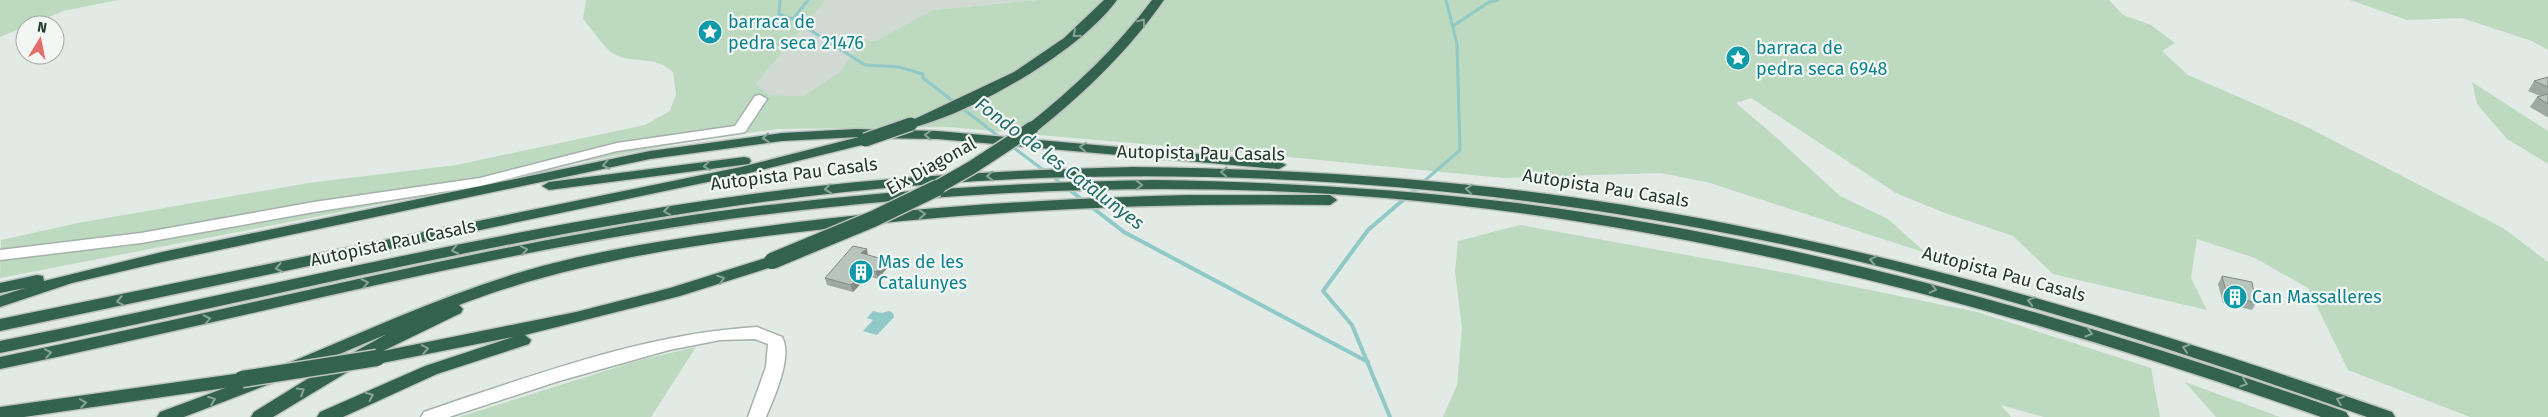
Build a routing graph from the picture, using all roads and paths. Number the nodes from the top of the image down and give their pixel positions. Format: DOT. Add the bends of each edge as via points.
graph roads {
  1 [pos="1111,0"];
  2 [pos="1158,0"];
  3 [pos="760,99"];
  4 [pos="842,146"];
  5 [pos="1056,180"];
  6 [pos="1404,194"];
  7 [pos="790,228"];
  8 [pos="230,242"];
  9 [pos="0,255"];
  10 [pos="0,288"];
  11 [pos="674,293"];
  12 [pos="0,302"];
  13 [pos="0,307"];
  14 [pos="0,325"];
  15 [pos="0,348"];
  16 [pos="0,362"];
  17 [pos="0,414"];
  18 [pos="166,417"];
  19 [pos="260,417"];
  20 [pos="326,417"];
  21 [pos="430,417"];
  22 [pos="757,417"];
  23 [pos="2340,417"];
  24 [pos="2386,417"];
  1 -- 4 [label="highway, one-way, bridge" via="1052,53 1008,80 911,124"];
  11 -- 2 [label="highway, Eix Diagonal, one-way, bridge" via="772,262 842,233 973,167 1071,98 1128,40"];
  3 -- 9 [label="street" via="740,129 617,147 480,182 141,238"];
  4 -- 13 [label="highway, one-way" via="469,197 108,273 39,292"];
  4 -- 14 [label="highway, one-way" via="741,171"];
  5 -- 6 [label="highway, Autopista Pau Casals, one-way" via="1073,186 1216,185"];
  6 -- 5 [label="highway, Autopista Pau Casals, one-way" via="1239,173"];
  5 -- 15 [label="highway, Autopista Pau Casals, one-way" via="1038,174 938,179 820,190 632,216 498,241"];
  16 -- 5 [label="highway, Autopista Pau Casals, one-way" via="439,267 634,229 826,202"];
  7 -- 6 [label="highway, one-way" via="916,214 1076,203"];
  6 -- 8 [label="highway, one-way" via="1376,175 994,139 856,133 739,141 650,155"];
  6 -- 23 [label="highway, Autopista Pau Casals, one-way" via="1800,257 2075,329"];
  24 -- 6 [label="highway, Autopista Pau Casals, one-way" via="2098,320 1874,260 1628,210 1429,185"];
  18 -- 7 [label="highway, one-way" via="307,362 409,316 507,281 623,253"];
  19 -- 7 [label="highway, one-way" via="387,341 507,290 620,258"];
  8 -- 10 [label="highway"];
  8 -- 12 [label="highway" via="83,275"];
  17 -- 11 [label="highway, one-way, bridge" via="376,358 547,326"];
  20 -- 11 [label="highway, one-way" via="397,384 460,360 594,322"];
  21 -- 22 [label="street" via="606,360 671,344 751,331 772,336 777,342 778,354"];
}
